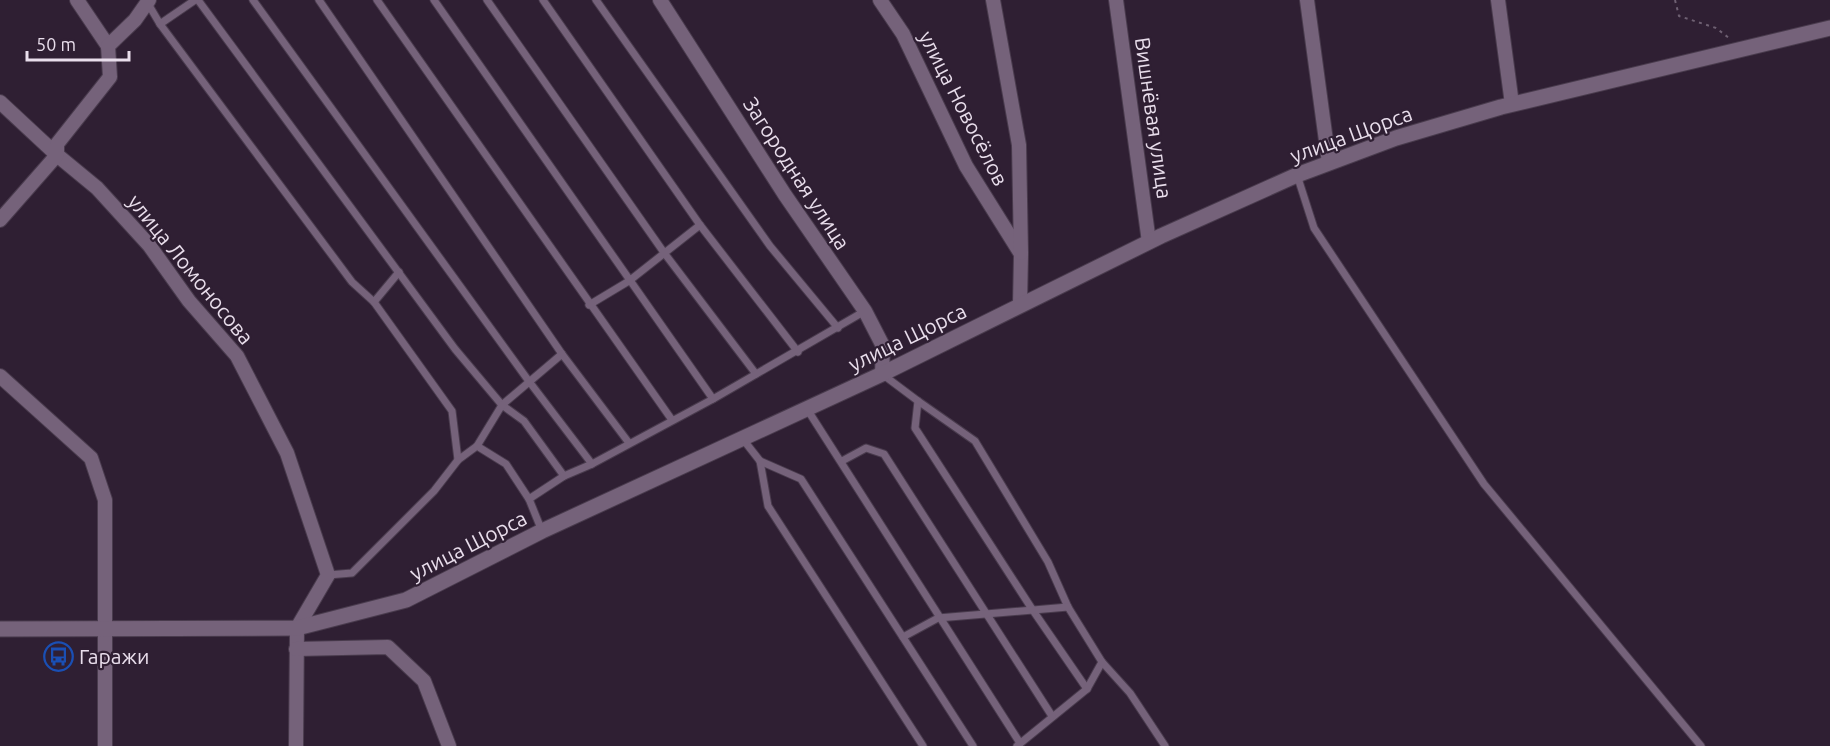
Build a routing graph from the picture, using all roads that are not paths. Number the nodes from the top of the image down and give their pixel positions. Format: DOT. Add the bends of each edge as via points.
graph roads {
  1 [pos="77,0"];
  2 [pos="197,0"];
  3 [pos="254,0"];
  4 [pos="319,0"];
  5 [pos="377,0"];
  6 [pos="434,0"];
  7 [pos="487,0"];
  8 [pos="543,0"];
  9 [pos="596,0"];
  10 [pos="660,0"];
  11 [pos="880,0"];
  12 [pos="993,0"];
  13 [pos="1116,0"];
  14 [pos="1307,0"];
  15 [pos="1498,0"];
  16 [pos="148,1"];
  17 [pos="160,24"];
  18 [pos="1830,28"];
  19 [pos="108,46"];
  20 [pos="0,102"];
  21 [pos="1512,104"];
  22 [pos="57,155"];
  23 [pos="1329,163"];
  24 [pos="1297,175"];
  25 [pos="0,220"];
  26 [pos="700,225"];
  27 [pos="1149,242"];
  28 [pos="665,254"];
  29 [pos="1021,254"];
  30 [pos="399,272"];
  31 [pos="629,281"];
  32 [pos="374,302"];
  33 [pos="589,305"];
  34 [pos="1020,305"];
  35 [pos="865,312"];
  36 [pos="838,328"];
  37 [pos="798,352"];
  38 [pos="562,354"];
  39 [pos="756,374"];
  40 [pos="882,374"];
  41 [pos="0,376"];
  42 [pos="528,380"];
  43 [pos="713,399"];
  44 [pos="918,400"];
  45 [pos="502,405"];
  46 [pos="807,408"];
  47 [pos="672,420"];
  48 [pos="742,438"];
  49 [pos="629,443"];
  50 [pos="477,446"];
  51 [pos="458,460"];
  52 [pos="760,461"];
  53 [pos="842,461"];
  54 [pos="592,464"];
  55 [pos="564,476"];
  56 [pos="529,499"];
  57 [pos="542,531"];
  58 [pos="328,575"];
  59 [pos="1068,608"];
  60 [pos="1032,609"];
  61 [pos="985,612"];
  62 [pos="938,618"];
  63 [pos="105,628"];
  64 [pos="297,628"];
  65 [pos="0,629"];
  66 [pos="903,637"];
  67 [pos="296,649"];
  68 [pos="1102,662"];
  69 [pos="1087,688"];
  70 [pos="1052,716"];
  71 [pos="1019,745"];
  72 [pos="105,746"];
  73 [pos="296,746"];
  74 [pos="448,746"];
  75 [pos="923,746"];
  76 [pos="973,746"];
  77 [pos="1165,746"];
  78 [pos="1701,746"];
  1 -- 19 [label="street"];
  2 -- 17 [label="lane"];
  2 -- 30 [label="lane"];
  3 -- 42 [label="lane"];
  4 -- 38 [label="lane"];
  5 -- 33 [label="lane"];
  6 -- 31 [label="lane"];
  7 -- 28 [label="lane"];
  8 -- 26 [label="lane"];
  9 -- 36 [label="lane" via="770,246"];
  10 -- 35 [label="street, Загородная улица"];
  11 -- 29 [label="street, улица Новосёлов" via="903,34 966,166"];
  12 -- 29 [label="street" via="1019,145"];
  13 -- 27 [label="street, Вишнёвая улица"];
  14 -- 23 [label="street"];
  15 -- 21 [label="street"];
  16 -- 17 [label="lane"];
  16 -- 19 [label="street"];
  17 -- 32 [label="lane" via="352,282"];
  18 -- 21 [label="street, улица Щорса"];
  19 -- 22 [label="street" via="110,77 57,144"];
  20 -- 22 [label="street, улица Ломоносова"];
  21 -- 23 [label="street, улица Щорса" via="1396,138"];
  22 -- 25 [label="street"];
  22 -- 58 [label="street, улица Ломоносова" via="104,196 148,245 189,302 237,356 286,453"];
  23 -- 24 [label="street, улица Щорса"];
  24 -- 27 [label="street, улица Щорса"];
  24 -- 78 [label="lane" via="1314,228 1484,484"];
  26 -- 28 [label="lane"];
  26 -- 37 [label="lane"];
  27 -- 34 [label="street, улица Щорса"];
  28 -- 31 [label="lane"];
  28 -- 39 [label="lane"];
  29 -- 34 [label="street"];
  30 -- 32 [label="lane"];
  30 -- 45 [label="lane"];
  31 -- 33 [label="lane"];
  31 -- 43 [label="lane"];
  32 -- 51 [label="lane" via="452,411"];
  33 -- 47 [label="lane"];
  34 -- 40 [label="street, улица Щорса"];
  35 -- 36 [label="lane"];
  35 -- 40 [label="street, Загородная улица" via="883,346"];
  36 -- 37 [label="lane"];
  37 -- 39 [label="lane"];
  38 -- 42 [label="lane"];
  38 -- 49 [label="lane"];
  39 -- 43 [label="lane"];
  40 -- 44 [label="lane"];
  40 -- 46 [label="street, улица Щорса"];
  41 -- 63 [label="street" via="91,458 105,500"];
  42 -- 45 [label="lane"];
  42 -- 54 [label="lane"];
  43 -- 47 [label="lane"];
  44 -- 59 [label="lane" via="975,441 1048,562"];
  44 -- 60 [label="lane" via="915,428"];
  45 -- 50 [label="lane"];
  45 -- 55 [label="lane" via="524,421"];
  46 -- 48 [label="street, улица Щорса"];
  46 -- 53 [label="lane"];
  47 -- 49 [label="lane"];
  48 -- 52 [label="lane"];
  48 -- 57 [label="street, улица Щорса"];
  49 -- 54 [label="lane"];
  50 -- 51 [label="lane"];
  50 -- 56 [label="lane" via="506,464"];
  51 -- 58 [label="lane" via="434,491 352,573"];
  52 -- 66 [label="lane" via="801,479"];
  52 -- 75 [label="lane" via="768,506"];
  53 -- 61 [label="lane" via="866,448 884,454"];
  53 -- 62 [label="lane"];
  54 -- 55 [label="lane"];
  55 -- 56 [label="lane"];
  56 -- 57 [label="lane"];
  57 -- 64 [label="street, улица Щорса" via="406,600"];
  58 -- 64 [label="street"];
  59 -- 60 [label="lane"];
  59 -- 68 [label="lane"];
  60 -- 61 [label="lane"];
  60 -- 69 [label="lane"];
  61 -- 62 [label="lane"];
  61 -- 70 [label="lane"];
  62 -- 66 [label="lane"];
  62 -- 71 [label="lane"];
  63 -- 64 [label="street, улица Щорса"];
  63 -- 65 [label="street, улица Щорса"];
  63 -- 72 [label="street"];
  64 -- 67 [label="street"];
  66 -- 76 [label="lane"];
  67 -- 73 [label="street"];
  67 -- 74 [label="street" via="388,646 424,681"];
  68 -- 69 [label="lane"];
  68 -- 77 [label="lane" via="1130,693"];
  69 -- 70 [label="lane"];
  70 -- 71 [label="lane"];
}
